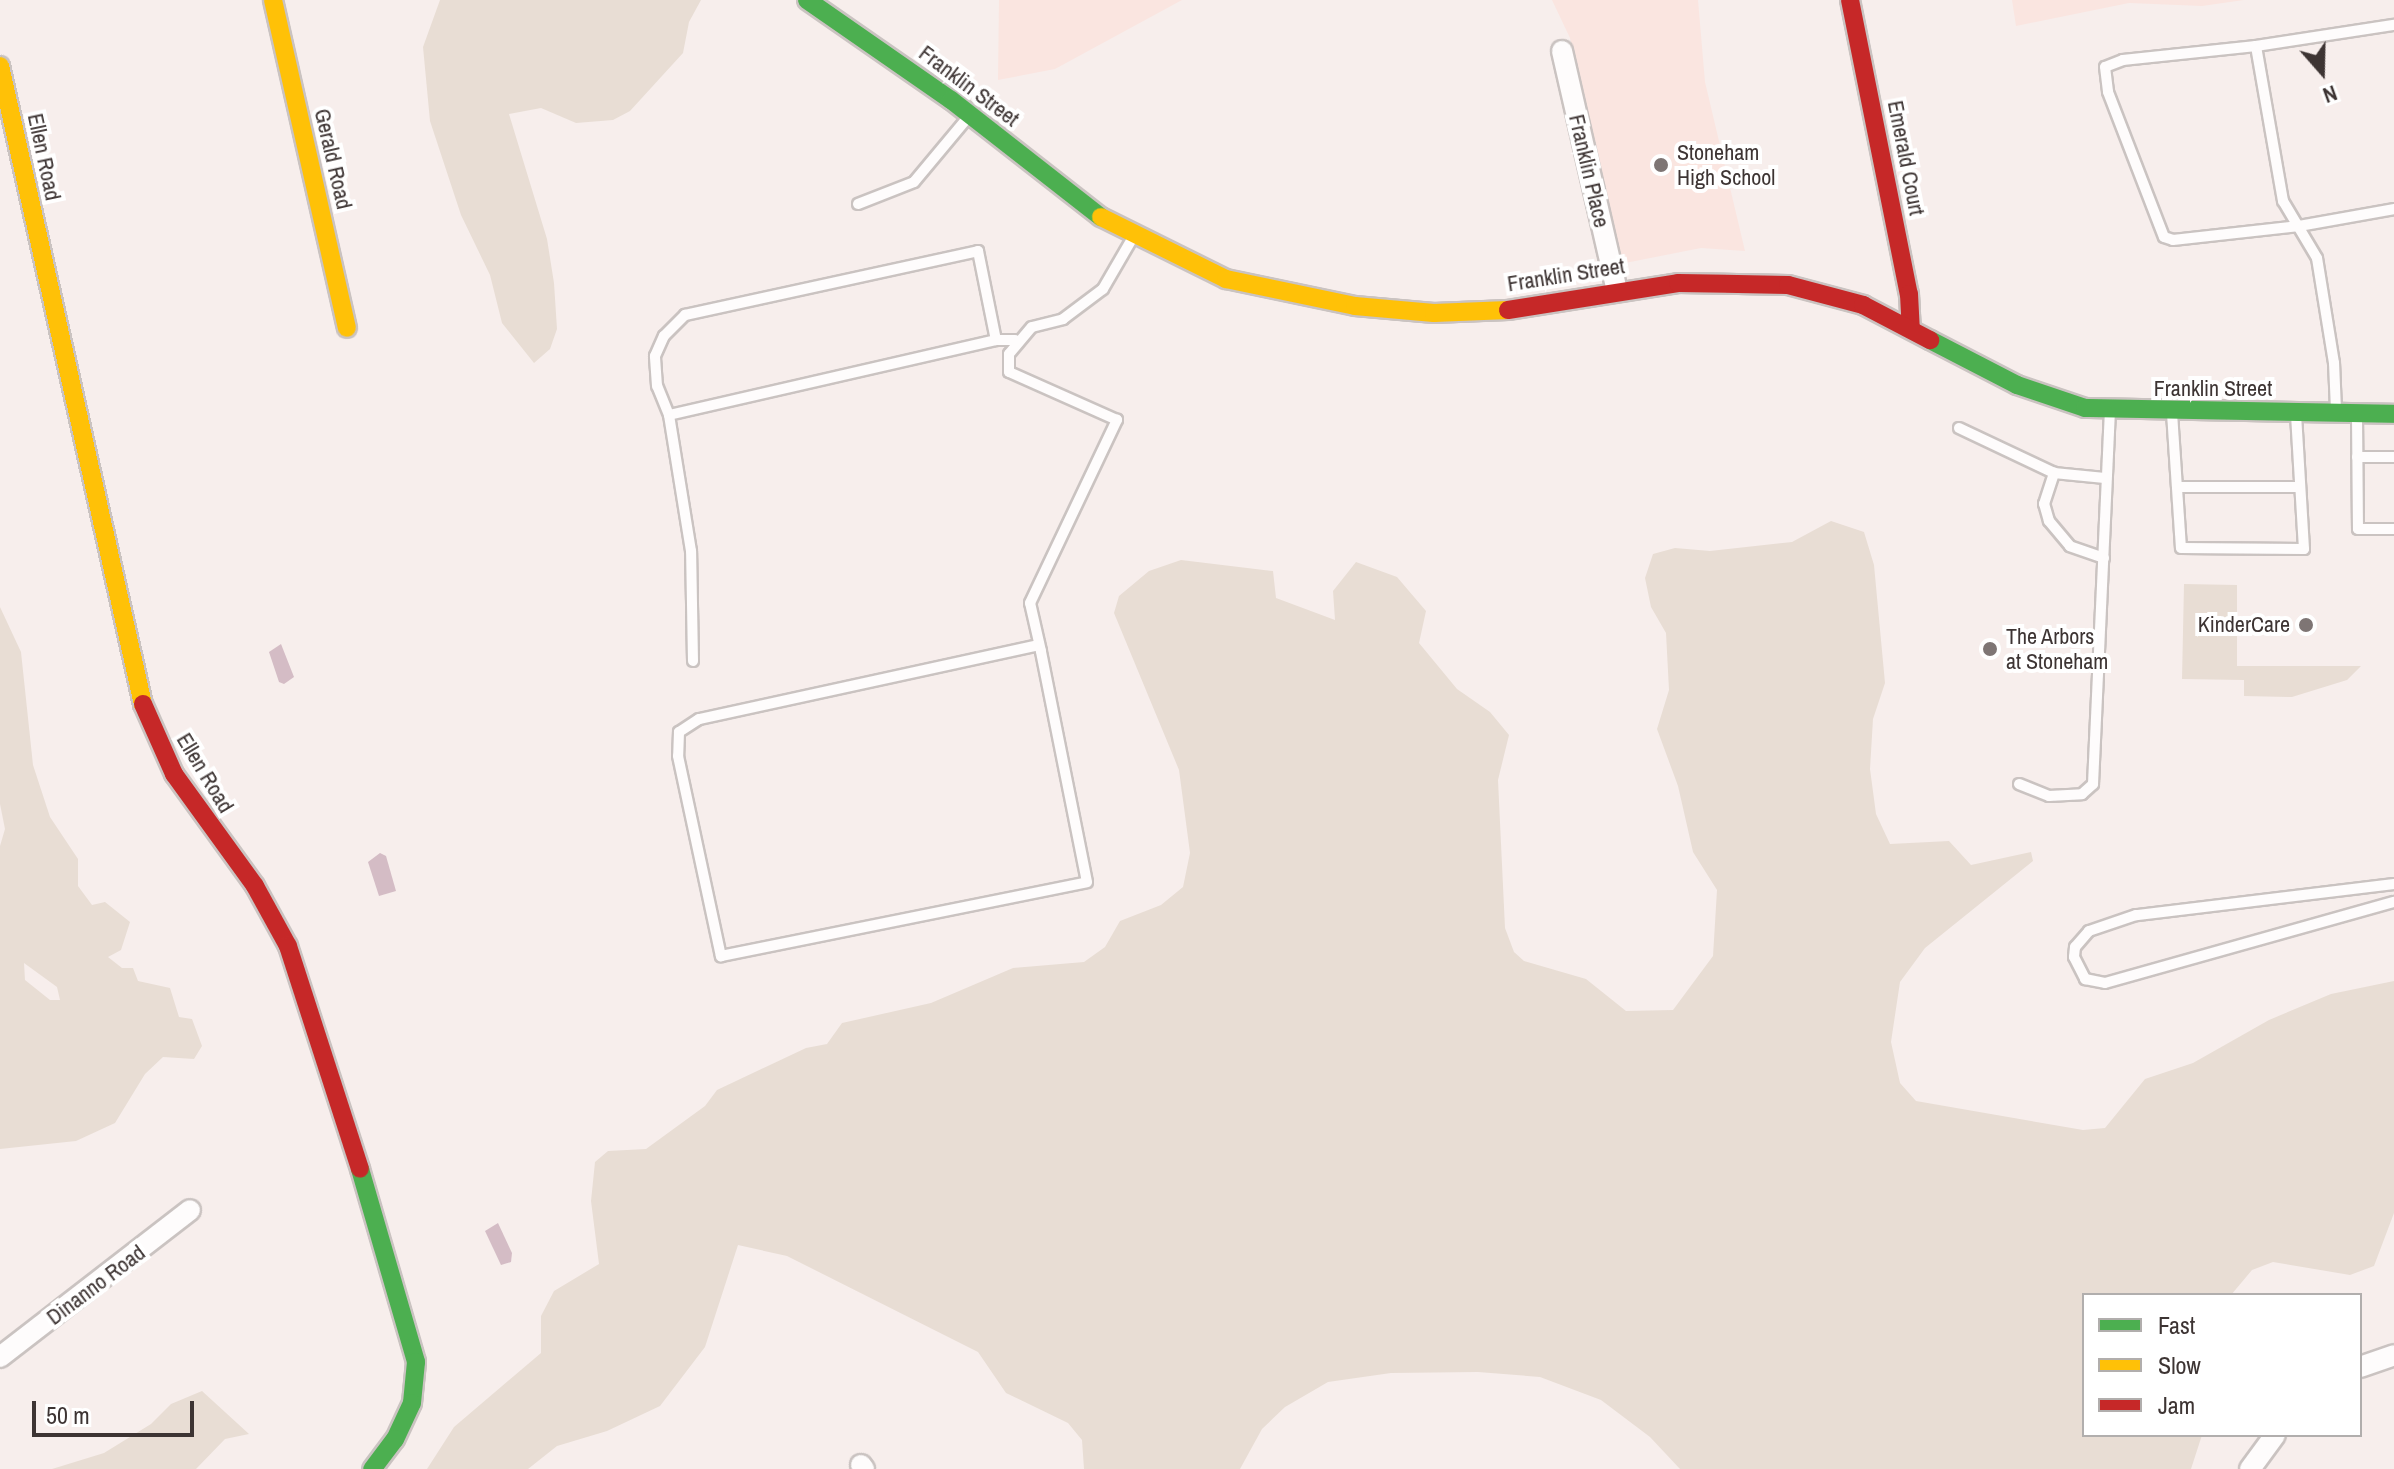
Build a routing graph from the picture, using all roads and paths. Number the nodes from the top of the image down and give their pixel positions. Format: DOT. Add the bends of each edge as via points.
graph roads {
  1 [pos="273,0"];
  2 [pos="807,0"];
  3 [pos="1850,0"];
  4 [pos="2394,25"];
  5 [pos="2256,46"];
  6 [pos="1562,51"];
  7 [pos="0,66"];
  8 [pos="970,115"];
  9 [pos="858,204"];
  10 [pos="2394,209"];
  11 [pos="2299,226"];
  12 [pos="1133,238"];
  13 [pos="1617,291"];
  14 [pos="1911,327"];
  15 [pos="347,328"];
  16 [pos="996,340"];
  17 [pos="1015,340"];
  18 [pos="2110,412"];
  19 [pos="2172,413"];
  20 [pos="2296,414"];
  21 [pos="2336,414"];
  22 [pos="2357,414"];
  23 [pos="2394,414"];
  24 [pos="669,415"];
  25 [pos="1959,428"];
  26 [pos="2357,457"];
  27 [pos="2394,457"];
  28 [pos="2054,473"];
  29 [pos="2105,478"];
  30 [pos="2177,487"];
  31 [pos="2299,487"];
  32 [pos="2394,529"];
  33 [pos="2104,558"];
  34 [pos="1039,645"];
  35 [pos="693,661"];
  36 [pos="2019,784"];
  37 [pos="2394,884"];
  38 [pos="2394,902"];
  39 [pos="190,1210"];
  40 [pos="2394,1355"];
  41 [pos="0,1357"];
  42 [pos="2362,1366"];
  43 [pos="2274,1437"];
  44 [pos="372,1469"];
  45 [pos="2250,1469"];
  1 -- 15 [label="street, Gerald Road"];
  2 -- 8 [label="street, Franklin Street"];
  3 -- 14 [label="street, Emerald Court" via="1910,299"];
  4 -- 5 [label="lane"];
  5 -- 11 [label="lane" via="2283,201"];
  5 -- 11 [label="lane" via="2123,60 2105,67 2105,81 2166,238"];
  6 -- 13 [label="street, Franklin Place"];
  7 -- 44 [label="street, Ellen Road" via="141,699 174,774 255,886 288,946 408,1321 416,1362 412,1403 395,1439"];
  8 -- 9 [label="lane" via="914,182"];
  8 -- 12 [label="street, Franklin Street" via="1077,201"];
  10 -- 11 [label="lane"];
  11 -- 21 [label="lane" via="2317,258 2334,363"];
  12 -- 13 [label="street, Franklin Street" via="1226,279 1394,311 1521,309"];
  12 -- 17 [label="lane" via="1103,289 1085,306 1032,327"];
  13 -- 14 [label="street, Franklin Street" via="1699,281 1788,285 1863,305"];
  14 -- 18 [label="street, Franklin Street" via="2037,394"];
  16 -- 17 [label="lane"];
  16 -- 24 [label="lane"];
  16 -- 24 [label="lane" via="978,251 685,315 664,336 655,356 657,386"];
  17 -- 34 [label="lane" via="1009,372 1117,420 1030,603"];
  18 -- 19 [label="street, Franklin Street"];
  18 -- 29 [label="lane"];
  19 -- 20 [label="street, Franklin Street"];
  19 -- 30 [label="lane"];
  20 -- 21 [label="street, Franklin Street"];
  20 -- 31 [label="lane"];
  21 -- 22 [label="street, Franklin Street"];
  22 -- 23 [label="street, Franklin Street"];
  22 -- 26 [label="lane"];
  24 -- 35 [label="lane" via="691,551"];
  25 -- 28 [label="lane"];
  26 -- 27 [label="lane"];
  26 -- 32 [label="lane" via="2358,529"];
  28 -- 29 [label="lane"];
  28 -- 33 [label="lane" via="2044,504 2049,521 2070,546"];
  29 -- 33 [label="lane"];
  30 -- 31 [label="lane"];
  30 -- 31 [label="lane" via="2181,548 2304,549"];
  33 -- 36 [label="lane" via="2093,784 2082,794 2049,796"];
  34 -- 34 [label="lane" via="1087,882 721,956 678,756 679,732 699,719"];
  37 -- 38 [label="lane" via="2136,915 2089,931 2075,947 2074,957 2085,979 2105,983"];
  39 -- 41 [label="street, Dinanno Road"];
  40 -- 42 [label="street"];
  43 -- 45 [label="street"];
}
